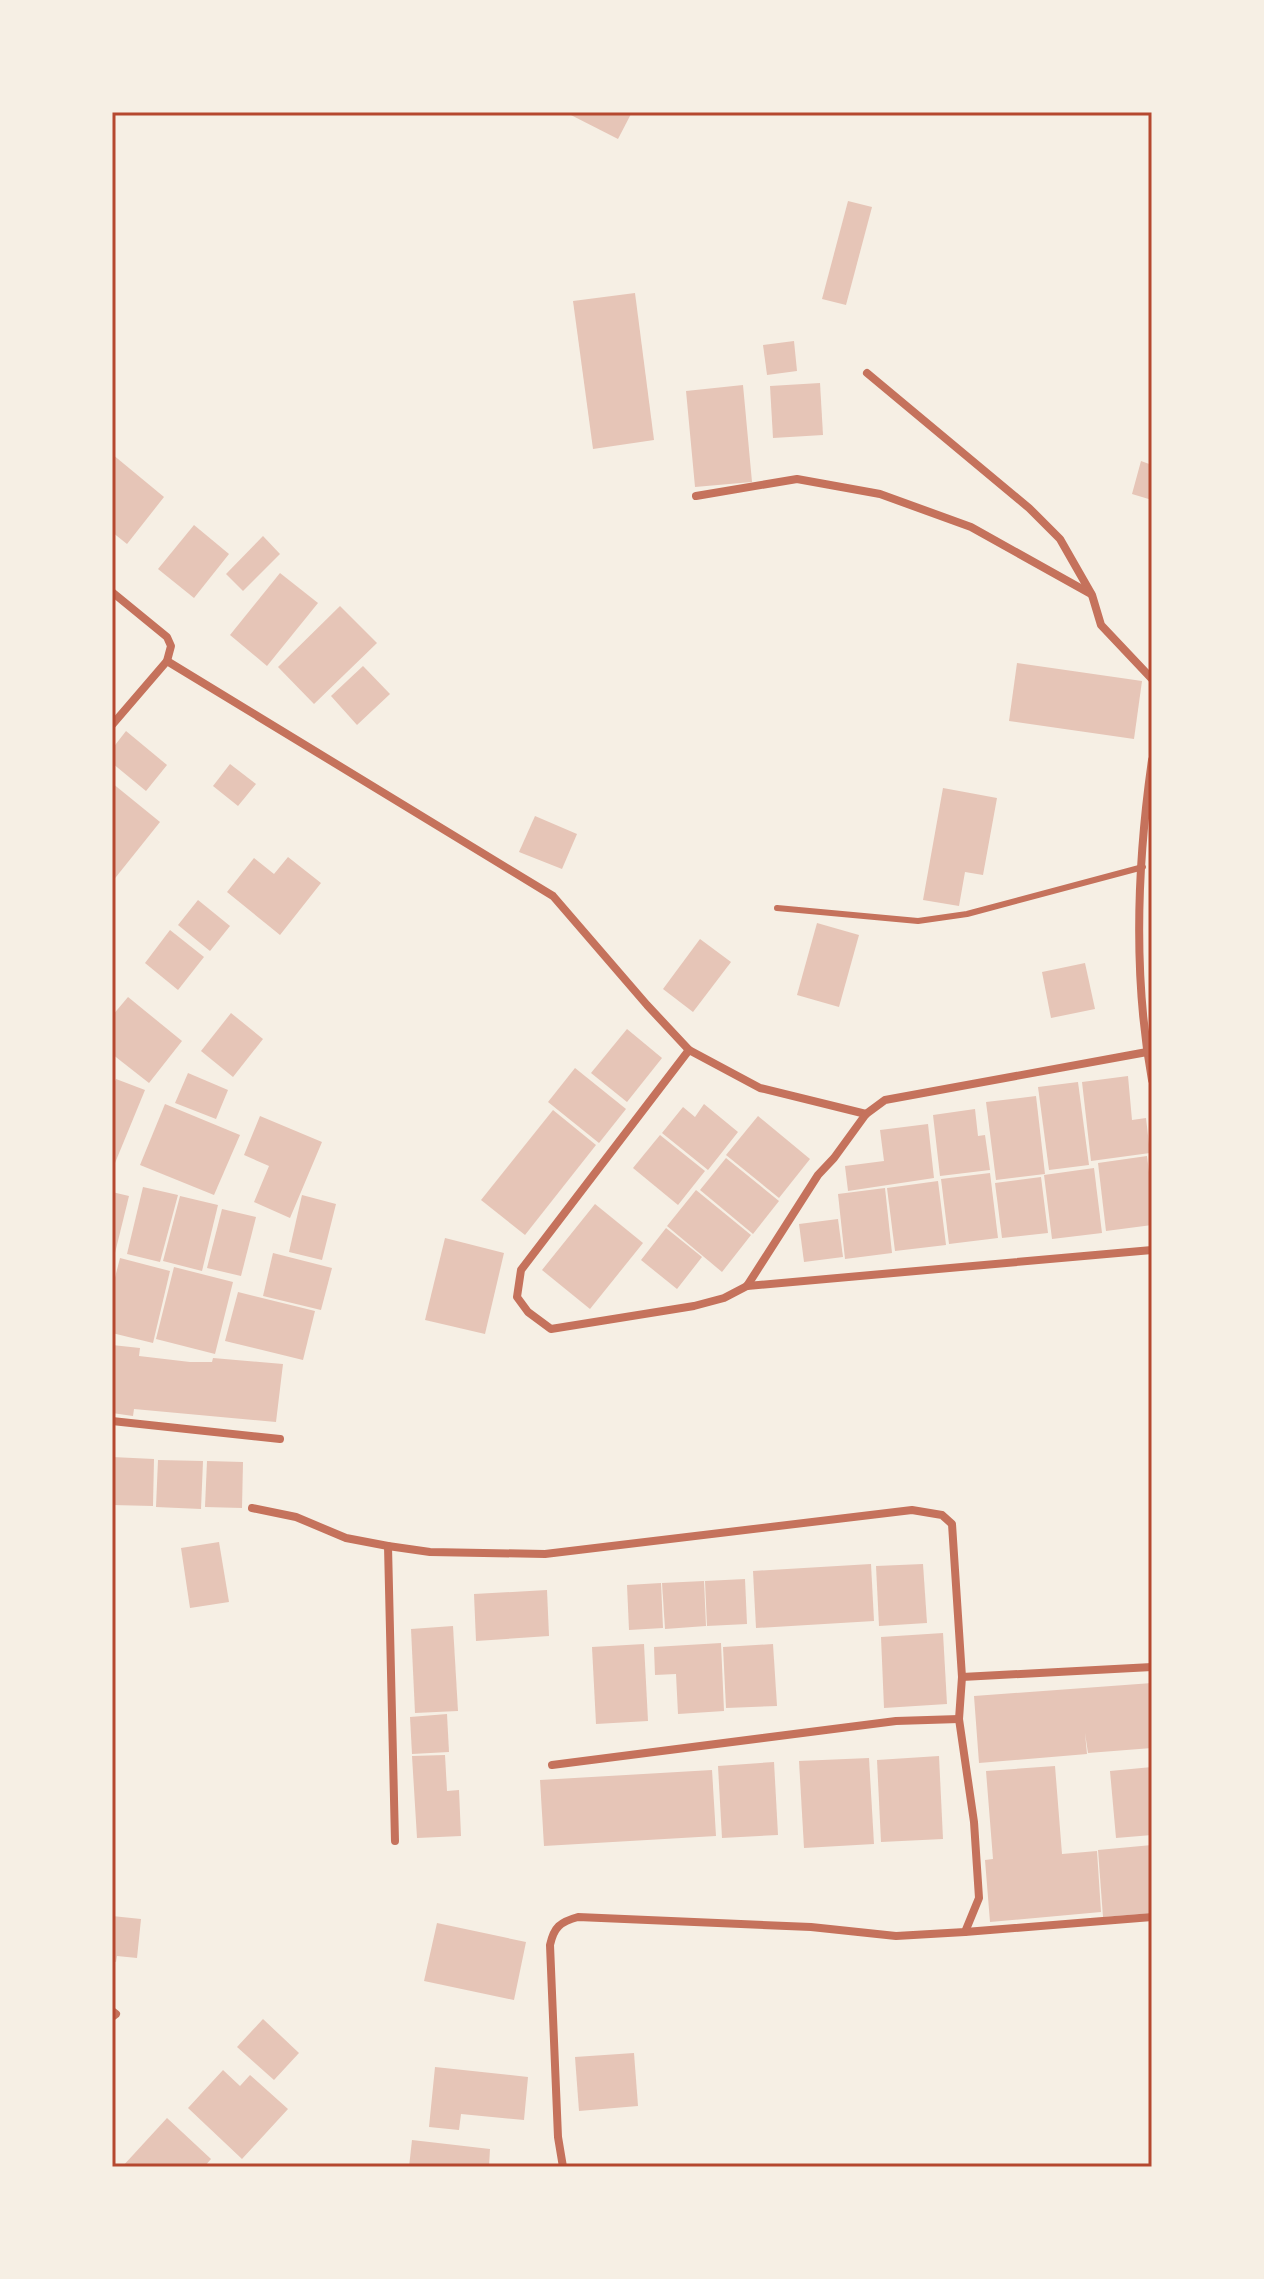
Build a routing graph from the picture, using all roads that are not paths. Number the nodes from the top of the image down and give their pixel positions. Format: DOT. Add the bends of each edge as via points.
graph roads {
  1 [pos="867,373"];
  2 [pos="696,496"];
  3 [pos="112,592"];
  4 [pos="1092,595"];
  5 [pos="167,661"];
  6 [pos="1152,679"];
  7 [pos="112,725"];
  8 [pos="1152,760"];
  9 [pos="1143,867"];
  10 [pos="777,908"];
  11 [pos="689,1050"];
  12 [pos="1147,1052"];
  13 [pos="1152,1080"];
  14 [pos="866,1114"];
  15 [pos="1152,1250"];
  16 [pos="747,1286"];
  17 [pos="112,1421"];
  18 [pos="280,1439"];
  19 [pos="252,1508"];
  20 [pos="388,1546"];
  21 [pos="1152,1667"];
  22 [pos="962,1677"];
  23 [pos="959,1719"];
  24 [pos="552,1765"];
  25 [pos="395,1841"];
  26 [pos="1152,1917"];
  27 [pos="965,1932"];
  28 [pos="112,2011"];
  29 [pos="112,2017"];
  30 [pos="563,2167"];
  1 -- 4 [label="street" via="1029,508 1060,539"];
  2 -- 4 [label="street" via="797,479 880,494 971,527"];
  3 -- 5 [label="street" via="167,637"];
  4 -- 6 [label="street" via="1101,625"];
  5 -- 7 [label="street"];
  5 -- 11 [label="street" via="553,896"];
  8 -- 9 [label="street"];
  9 -- 10 [label="lane" via="967,914 918,921"];
  9 -- 12 [label="street" via="1138,930"];
  11 -- 14 [label="street" via="760,1088"];
  11 -- 16 [label="street" via="521,1270 517,1297 551,1329 694,1306"];
  12 -- 13 [label="street"];
  12 -- 14 [label="street" via="885,1100"];
  14 -- 16 [label="street" via="818,1175"];
  15 -- 16 [label="street"];
  17 -- 18 [label="street"];
  19 -- 20 [label="street"];
  20 -- 22 [label="street" via="545,1554 912,1510 942,1515 952,1524"];
  20 -- 25 [label="street"];
  21 -- 22 [label="street"];
  22 -- 23 [label="street"];
  23 -- 24 [label="street" via="896,1721"];
  23 -- 27 [label="street" via="979,1898"];
  26 -- 27 [label="street"];
  27 -- 30 [label="street" via="896,1936 578,1917 561,1921 550,1945"];
  28 -- 29 [label="street"];
}
